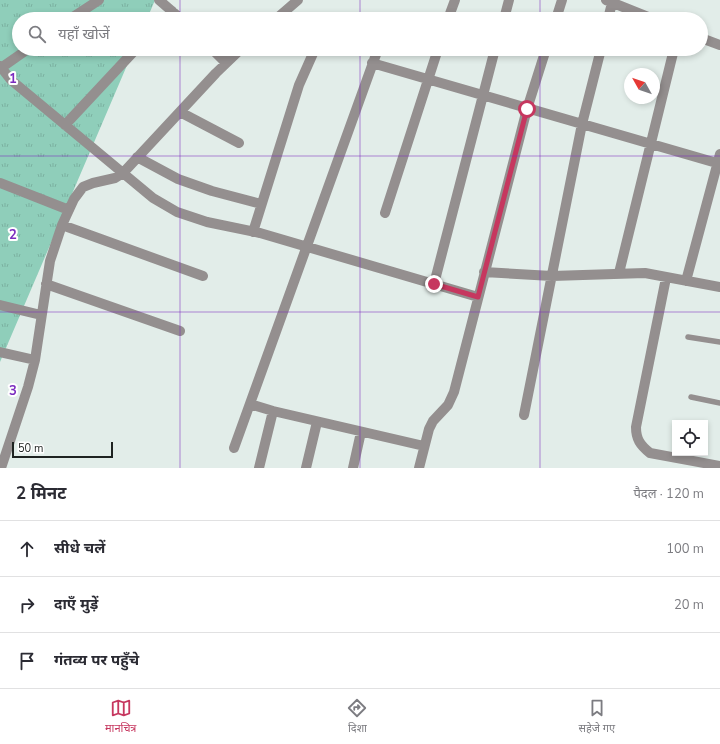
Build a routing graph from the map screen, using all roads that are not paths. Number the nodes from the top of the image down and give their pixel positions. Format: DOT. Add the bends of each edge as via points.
graph roads {
  1 [pos="99,0"];
  2 [pos="159,0"];
  3 [pos="298,0"];
  4 [pos="455,0"];
  5 [pos="509,0"];
  6 [pos="562,0"];
  7 [pos="609,1"];
  8 [pos="172,11"];
  9 [pos="81,12"];
  10 [pos="284,12"];
  11 [pos="451,12"];
  12 [pos="506,12"];
  13 [pos="558,12"];
  14 [pos="608,12"];
  15 [pos="636,12"];
  16 [pos="708,41"];
  17 [pos="720,45"];
  18 [pos="18,56"];
  19 [pos="129,56"];
  20 [pos="219,56"];
  21 [pos="234,56"];
  22 [pos="312,56"];
  23 [pos="373,56"];
  24 [pos="436,56"];
  25 [pos="494,56"];
  26 [pos="544,56"];
  27 [pos="599,56"];
  28 [pos="672,56"];
  29 [pos="226,63"];
  30 [pos="372,63"];
  31 [pos="1,67"];
  32 [pos="428,78"];
  33 [pos="482,96"];
  34 [pos="527,109"];
  35 [pos="180,112"];
  36 [pos="582,124"];
  37 [pos="65,125"];
  38 [pos="239,143"];
  39 [pos="651,144"];
  40 [pos="137,157"];
  41 [pos="719,161"];
  42 [pos="123,173"];
  43 [pos="0,183"];
  44 [pos="261,204"];
  45 [pos="69,210"];
  46 [pos="385,214"];
  47 [pos="62,225"];
  48 [pos="252,232"];
  49 [pos="306,247"];
  50 [pos="484,272"];
  51 [pos="619,273"];
  52 [pos="203,276"];
  53 [pos="552,276"];
  54 [pos="666,278"];
  55 [pos="686,281"];
  56 [pos="46,284"];
  57 [pos="434,284"];
  58 [pos="720,287"];
  59 [pos="478,297"];
  60 [pos="0,305"];
  61 [pos="41,315"];
  62 [pos="180,331"];
  63 [pos="688,337"];
  64 [pos="720,342"];
  65 [pos="0,352"];
  66 [pos="36,360"];
  67 [pos="692,397"];
  68 [pos="720,403"];
  69 [pos="250,404"];
  70 [pos="273,411"];
  71 [pos="524,415"];
  72 [pos="316,422"];
  73 [pos="361,432"];
  74 [pos="424,446"];
  75 [pos="234,448"];
  76 [pos="720,466"];
  77 [pos="1,468"];
  78 [pos="259,468"];
  79 [pos="306,468"];
  80 [pos="354,468"];
  81 [pos="419,468"];
  1 -- 9 [label="street"];
  2 -- 8 [label="street"];
  3 -- 10 [label="street"];
  4 -- 11 [label="street"];
  5 -- 12 [label="street"];
  6 -- 13 [label="street"];
  7 -- 14 [label="street"];
  7 -- 15 [label="street"];
  16 -- 17 [label="street"];
  18 -- 31 [label="street"];
  19 -- 37 [label="street"];
  20 -- 29 [label="street"];
  21 -- 29 [label="street"];
  22 -- 44 [label="street" via="299,85"];
  23 -- 30 [label="street"];
  24 -- 32 [label="street"];
  25 -- 33 [label="street"];
  26 -- 34 [label="street"];
  27 -- 36 [label="street"];
  28 -- 39 [label="street"];
  29 -- 35 [label="street"];
  30 -- 32 [label="street"];
  30 -- 49 [label="street"];
  31 -- 37 [label="street" via="11,80"];
  32 -- 33 [label="street"];
  32 -- 46 [label="street"];
  33 -- 34 [label="street"];
  33 -- 57 [label="street"];
  34 -- 36 [label="street"];
  34 -- 50 [label="street"];
  35 -- 38 [label="street"];
  35 -- 40 [label="street"];
  36 -- 39 [label="street"];
  36 -- 53 [label="street"];
  37 -- 42 [label="street"];
  39 -- 41 [label="street"];
  39 -- 51 [label="street"];
  40 -- 42 [label="street"];
  40 -- 44 [label="street" via="178,179"];
  41 -- 55 [label="street"];
  42 -- 45 [label="street" via="83,188"];
  42 -- 48 [label="street" via="153,198 177,212"];
  43 -- 45 [label="street"];
  44 -- 48 [label="street"];
  45 -- 47 [label="street"];
  47 -- 52 [label="street"];
  47 -- 56 [label="street" via="50,261"];
  48 -- 49 [label="street"];
  49 -- 57 [label="street"];
  49 -- 69 [label="street"];
  50 -- 53 [label="street"];
  50 -- 59 [label="street"];
  51 -- 53 [label="street"];
  51 -- 54 [label="street" via="645,273"];
  53 -- 71 [label="street"];
  54 -- 55 [label="street"];
  54 -- 76 [label="street" via="636,427 636,438 650,453"];
  55 -- 58 [label="street"];
  56 -- 61 [label="street"];
  56 -- 62 [label="street"];
  57 -- 59 [label="street"];
  59 -- 74 [label="street" via="454,392 448,405 433,421"];
  60 -- 61 [label="street"];
  61 -- 66 [label="street"];
  63 -- 64 [label="lane"];
  65 -- 66 [label="street"];
  66 -- 77 [label="street"];
  67 -- 68 [label="lane"];
  69 -- 70 [label="street"];
  69 -- 75 [label="street"];
  70 -- 72 [label="street"];
  70 -- 78 [label="street"];
  72 -- 73 [label="street"];
  72 -- 79 [label="street"];
  73 -- 74 [label="street"];
  73 -- 80 [label="street"];
  74 -- 81 [label="street"];
}
